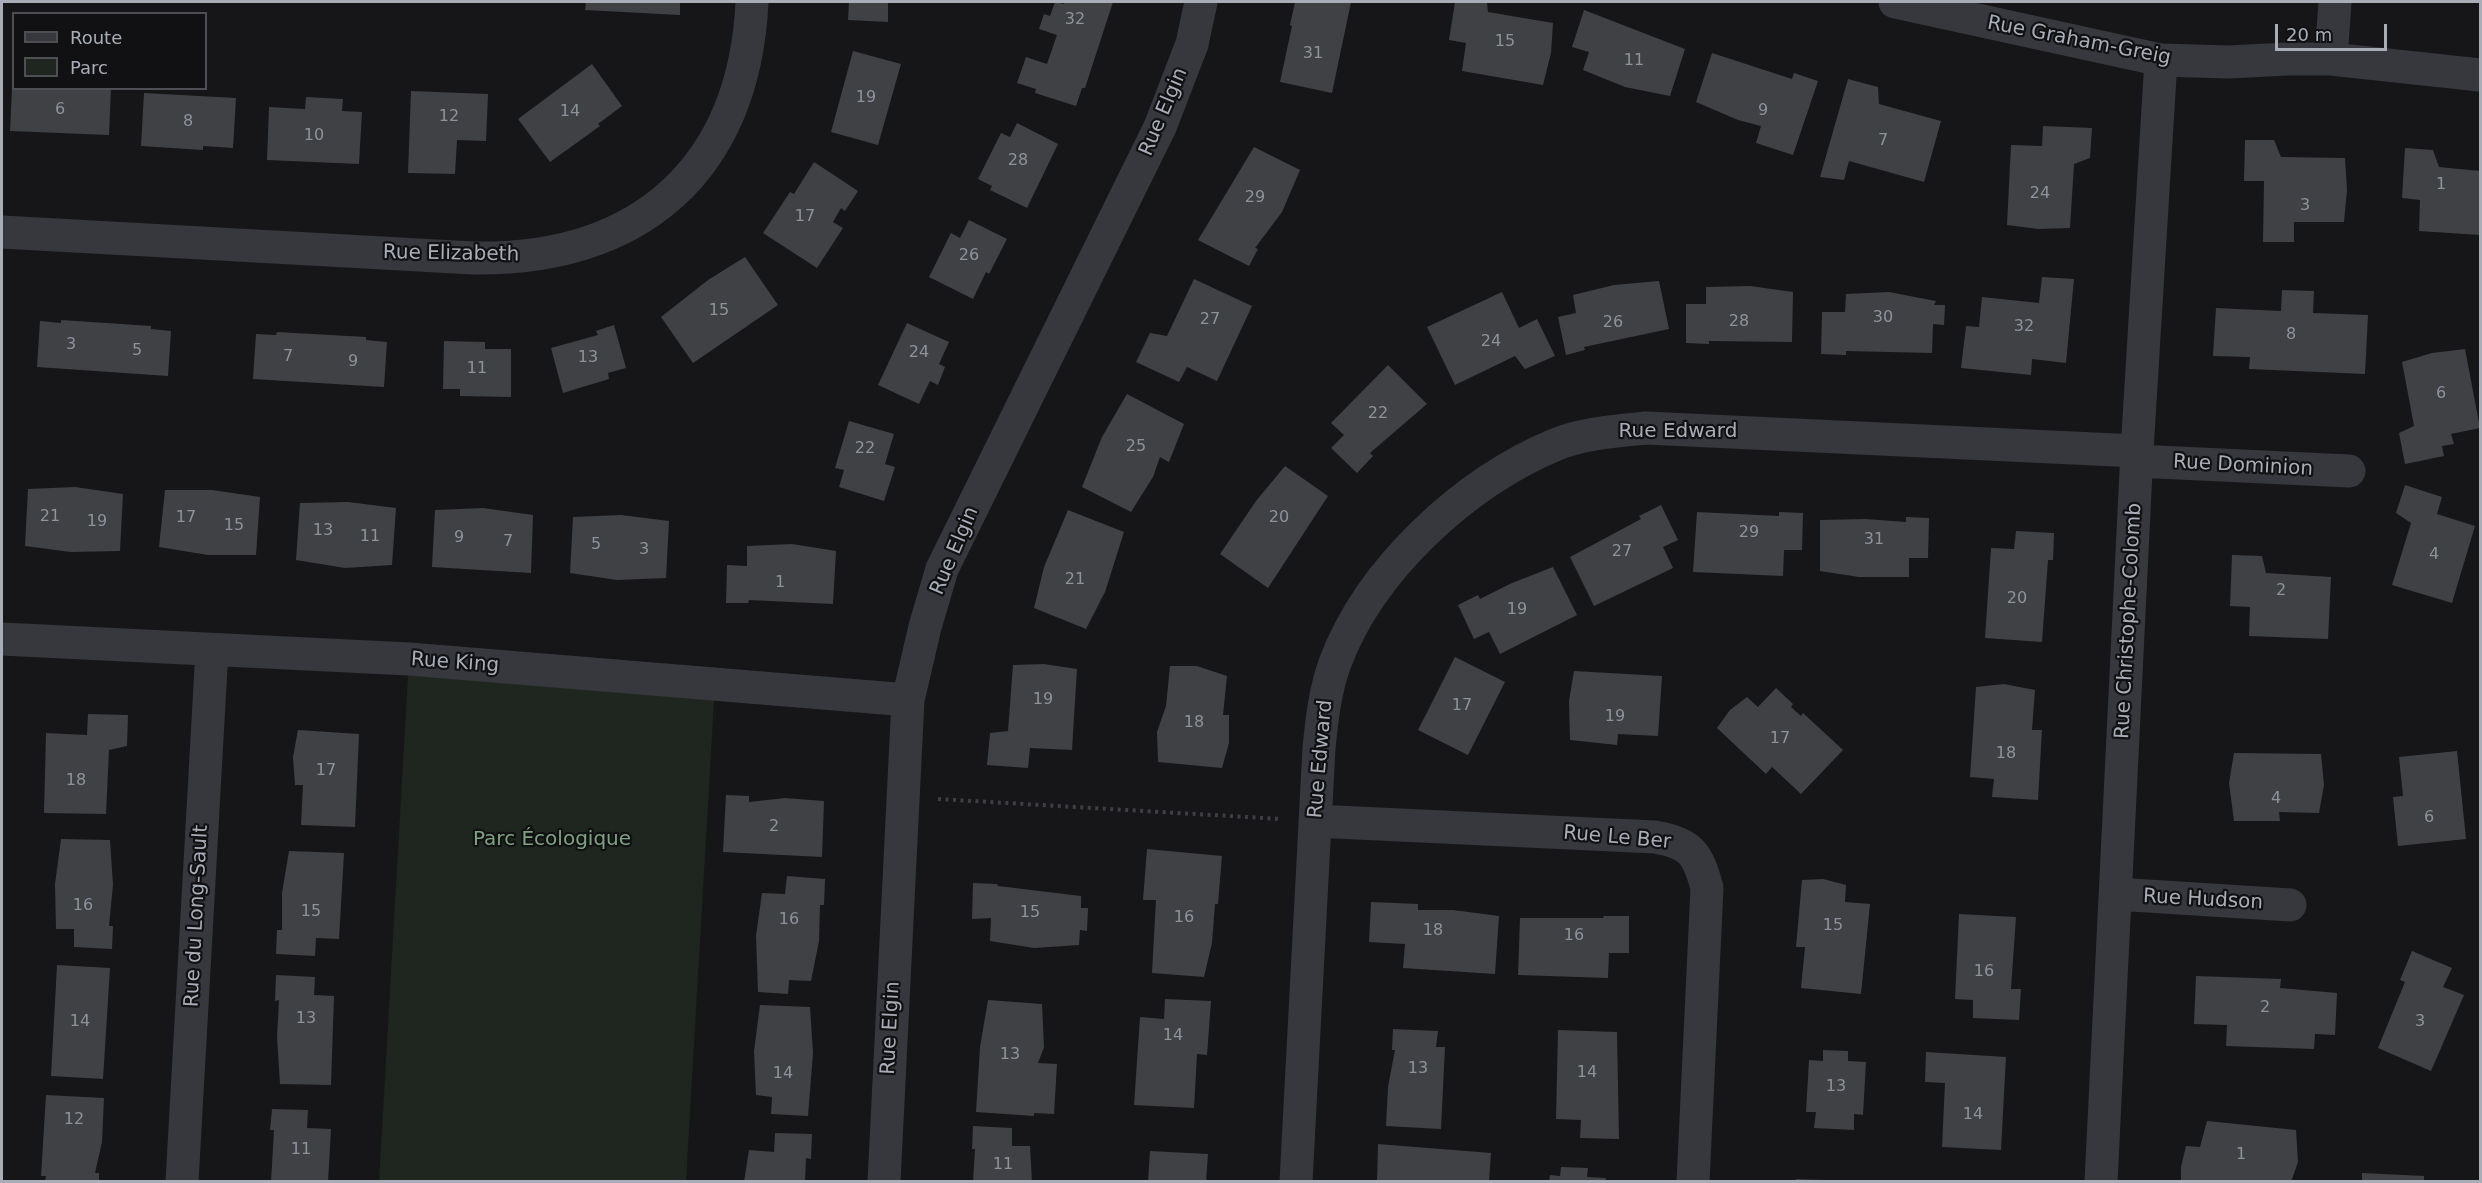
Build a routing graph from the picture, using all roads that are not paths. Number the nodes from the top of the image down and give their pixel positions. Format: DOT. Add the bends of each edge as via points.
graph roads {
  1 [pos="752,2"];
  2 [pos="1201,2"];
  3 [pos="1895,2"];
  4 [pos="2335,2"];
  5 [pos="2331,59"];
  6 [pos="2162,60"];
  7 [pos="2481,75"];
  8 [pos="2,232"];
  9 [pos="2137,456"];
  10 [pos="2349,471"];
  11 [pos="2,639"];
  12 [pos="212,650"];
  13 [pos="908,700"];
  14 [pos="1315,821"];
  15 [pos="2116,894"];
  16 [pos="2290,905"];
  17 [pos="182,1182"];
  18 [pos="884,1182"];
  19 [pos="1296,1182"];
  20 [pos="1693,1182"];
  21 [pos="2101,1182"];
  1 -- 8 [label="street, Rue Elizabeth" via="743,64 730,105 716,140 692,175 639,220 579,246 509,259"];
  2 -- 13 [label="street, Rue Elgin" via="1192,44 1160,127 942,569"];
  3 -- 6 [label="street, Rue Graham-Greig"];
  4 -- 5 [label="street"];
  5 -- 6 [label="street, Rue Graham-Greig"];
  5 -- 7 [label="street, Rue Graham-Greig"];
  6 -- 9 [label="street, Rue Christophe-Colomb"];
  9 -- 10 [label="street, Rue Dominion"];
  9 -- 14 [label="street, Rue Edward" via="1646,428 1558,443 1482,486 1443,516 1380,582 1353,623 1324,700"];
  9 -- 15 [label="street, Rue Christophe-Colomb"];
  11 -- 12 [label="street, Rue King"];
  12 -- 13 [label="street, Rue King" via="409,659"];
  12 -- 17 [label="street, Rue du Long-Sault"];
  13 -- 18 [label="street, Rue Elgin"];
  14 -- 19 [label="street, Rue Edward"];
  14 -- 20 [label="street, Rue Le Ber" via="1655,837 1677,840 1691,851 1702,868 1707,888"];
  15 -- 16 [label="street, Rue Hudson"];
  15 -- 21 [label="street, Rue Christophe-Colomb"];
}
